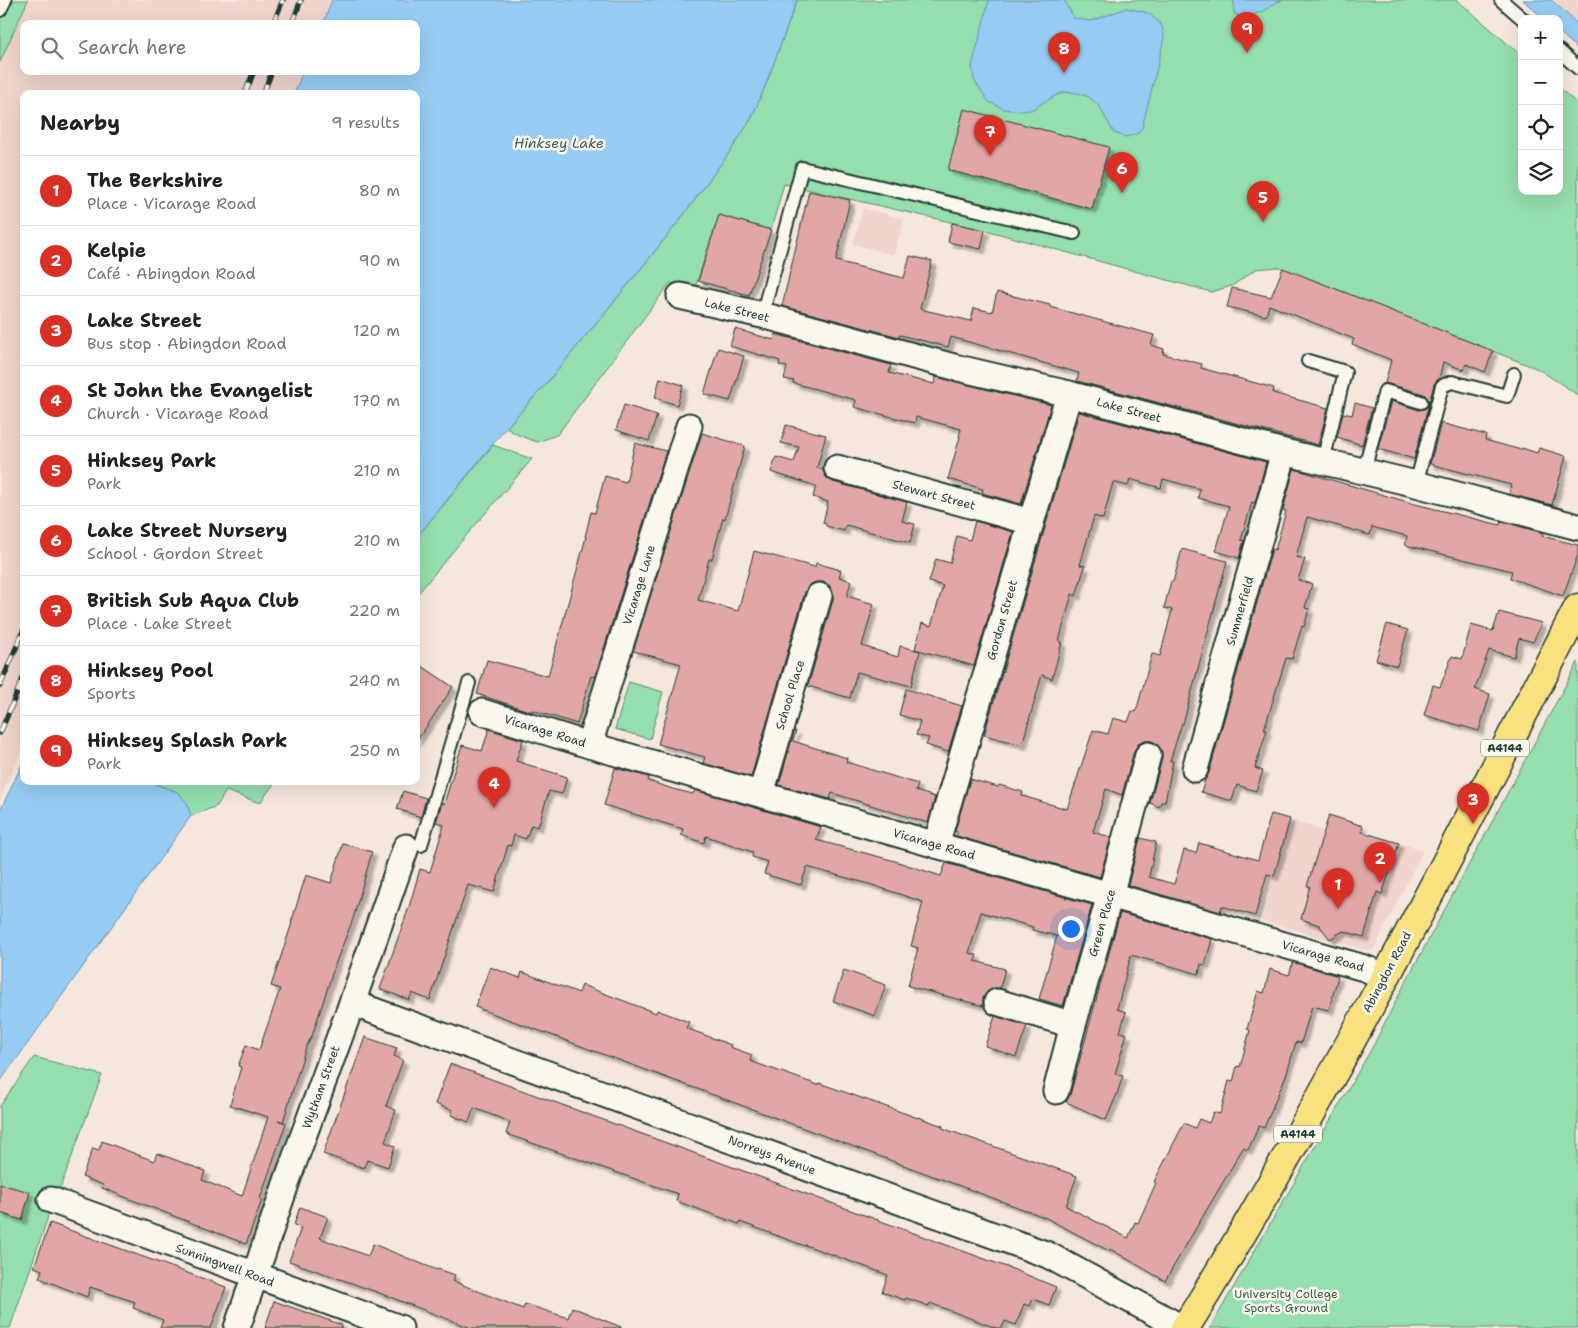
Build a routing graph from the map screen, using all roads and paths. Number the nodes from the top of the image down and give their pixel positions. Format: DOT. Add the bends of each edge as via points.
graph roads {
  1 [pos="5,0"];
  2 [pos="1501,0"];
  3 [pos="0,10"];
  4 [pos="1518,15"];
  5 [pos="1563,55"];
  6 [pos="1578,68"];
  7 [pos="1074,233"];
  8 [pos="680,296"];
  9 [pos="762,315"];
  10 [pos="1308,361"];
  11 [pos="1514,374"];
  12 [pos="1069,394"];
  13 [pos="1421,402"];
  14 [pos="688,426"];
  15 [pos="1284,452"];
  16 [pos="1323,461"];
  17 [pos="837,468"];
  18 [pos="1364,471"];
  19 [pos="1416,484"];
  20 [pos="1031,522"];
  21 [pos="1578,527"];
  22 [pos="819,596"];
  23 [pos="1578,608"];
  24 [pos="469,683"];
  25 [pos="472,708"];
  26 [pos="589,745"];
  27 [pos="1148,755"];
  28 [pos="1195,769"];
  29 [pos="760,794"];
  30 [pos="936,845"];
  31 [pos="413,846"];
  32 [pos="1110,895"];
  33 [pos="1385,976"];
  34 [pos="997,1002"];
  35 [pos="352,1003"];
  36 [pos="1073,1025"];
  37 [pos="1056,1091"];
  38 [pos="51,1200"];
  39 [pos="254,1275"];
  40 [pos="237,1328"];
  41 [pos="400,1328"];
  42 [pos="1183,1328"];
  1 -- 3 [label="lane"];
  2 -- 4 [label="lane"];
  5 -- 6 [label="lane"];
  7 -- 9 [label="lane" via="802,168"];
  8 -- 9 [label="street, Lake Street"];
  9 -- 12 [label="street, Lake Street" via="954,367"];
  10 -- 16 [label="lane" via="1346,367"];
  11 -- 19 [label="lane" via="1507,396 1452,382 1442,386"];
  12 -- 15 [label="street, Lake Street"];
  12 -- 20 [label="street, Gordon Street"];
  13 -- 18 [label="lane" via="1385,391"];
  14 -- 26 [label="street, Vicarage Lane"];
  15 -- 16 [label="street, Lake Street"];
  15 -- 28 [label="street, Summerfield"];
  16 -- 18 [label="street, Lake Street"];
  17 -- 20 [label="street, Stewart Street"];
  18 -- 19 [label="street, Lake Street"];
  19 -- 21 [label="street, Lake Street"];
  20 -- 30 [label="street, Gordon Street"];
  22 -- 29 [label="street, School Place"];
  23 -- 33 [label="main road, Abingdon Road / A4144"];
  24 -- 25 [label="lane"];
  25 -- 26 [label="street, Vicarage Road"];
  25 -- 31 [label="lane"];
  26 -- 29 [label="street, Vicarage Road"];
  27 -- 32 [label="street, Green Place"];
  29 -- 30 [label="street, Vicarage Road"];
  30 -- 32 [label="street, Vicarage Road"];
  31 -- 35 [label="street, Wytham Street"];
  32 -- 33 [label="street, Vicarage Road"];
  32 -- 36 [label="street, Green Place"];
  33 -- 42 [label="main road, Abingdon Road / A4144" via="1242,1233"];
  34 -- 36 [label="street"];
  35 -- 39 [label="street, Wytham Street"];
  35 -- 42 [label="street, Norreys Avenue" via="1048,1254"];
  36 -- 37 [label="street, Green Place"];
  38 -- 39 [label="street, Sunningwell Road"];
  39 -- 40 [label="street, Wytham Street"];
  39 -- 41 [label="street, Sunningwell Road"];
}
